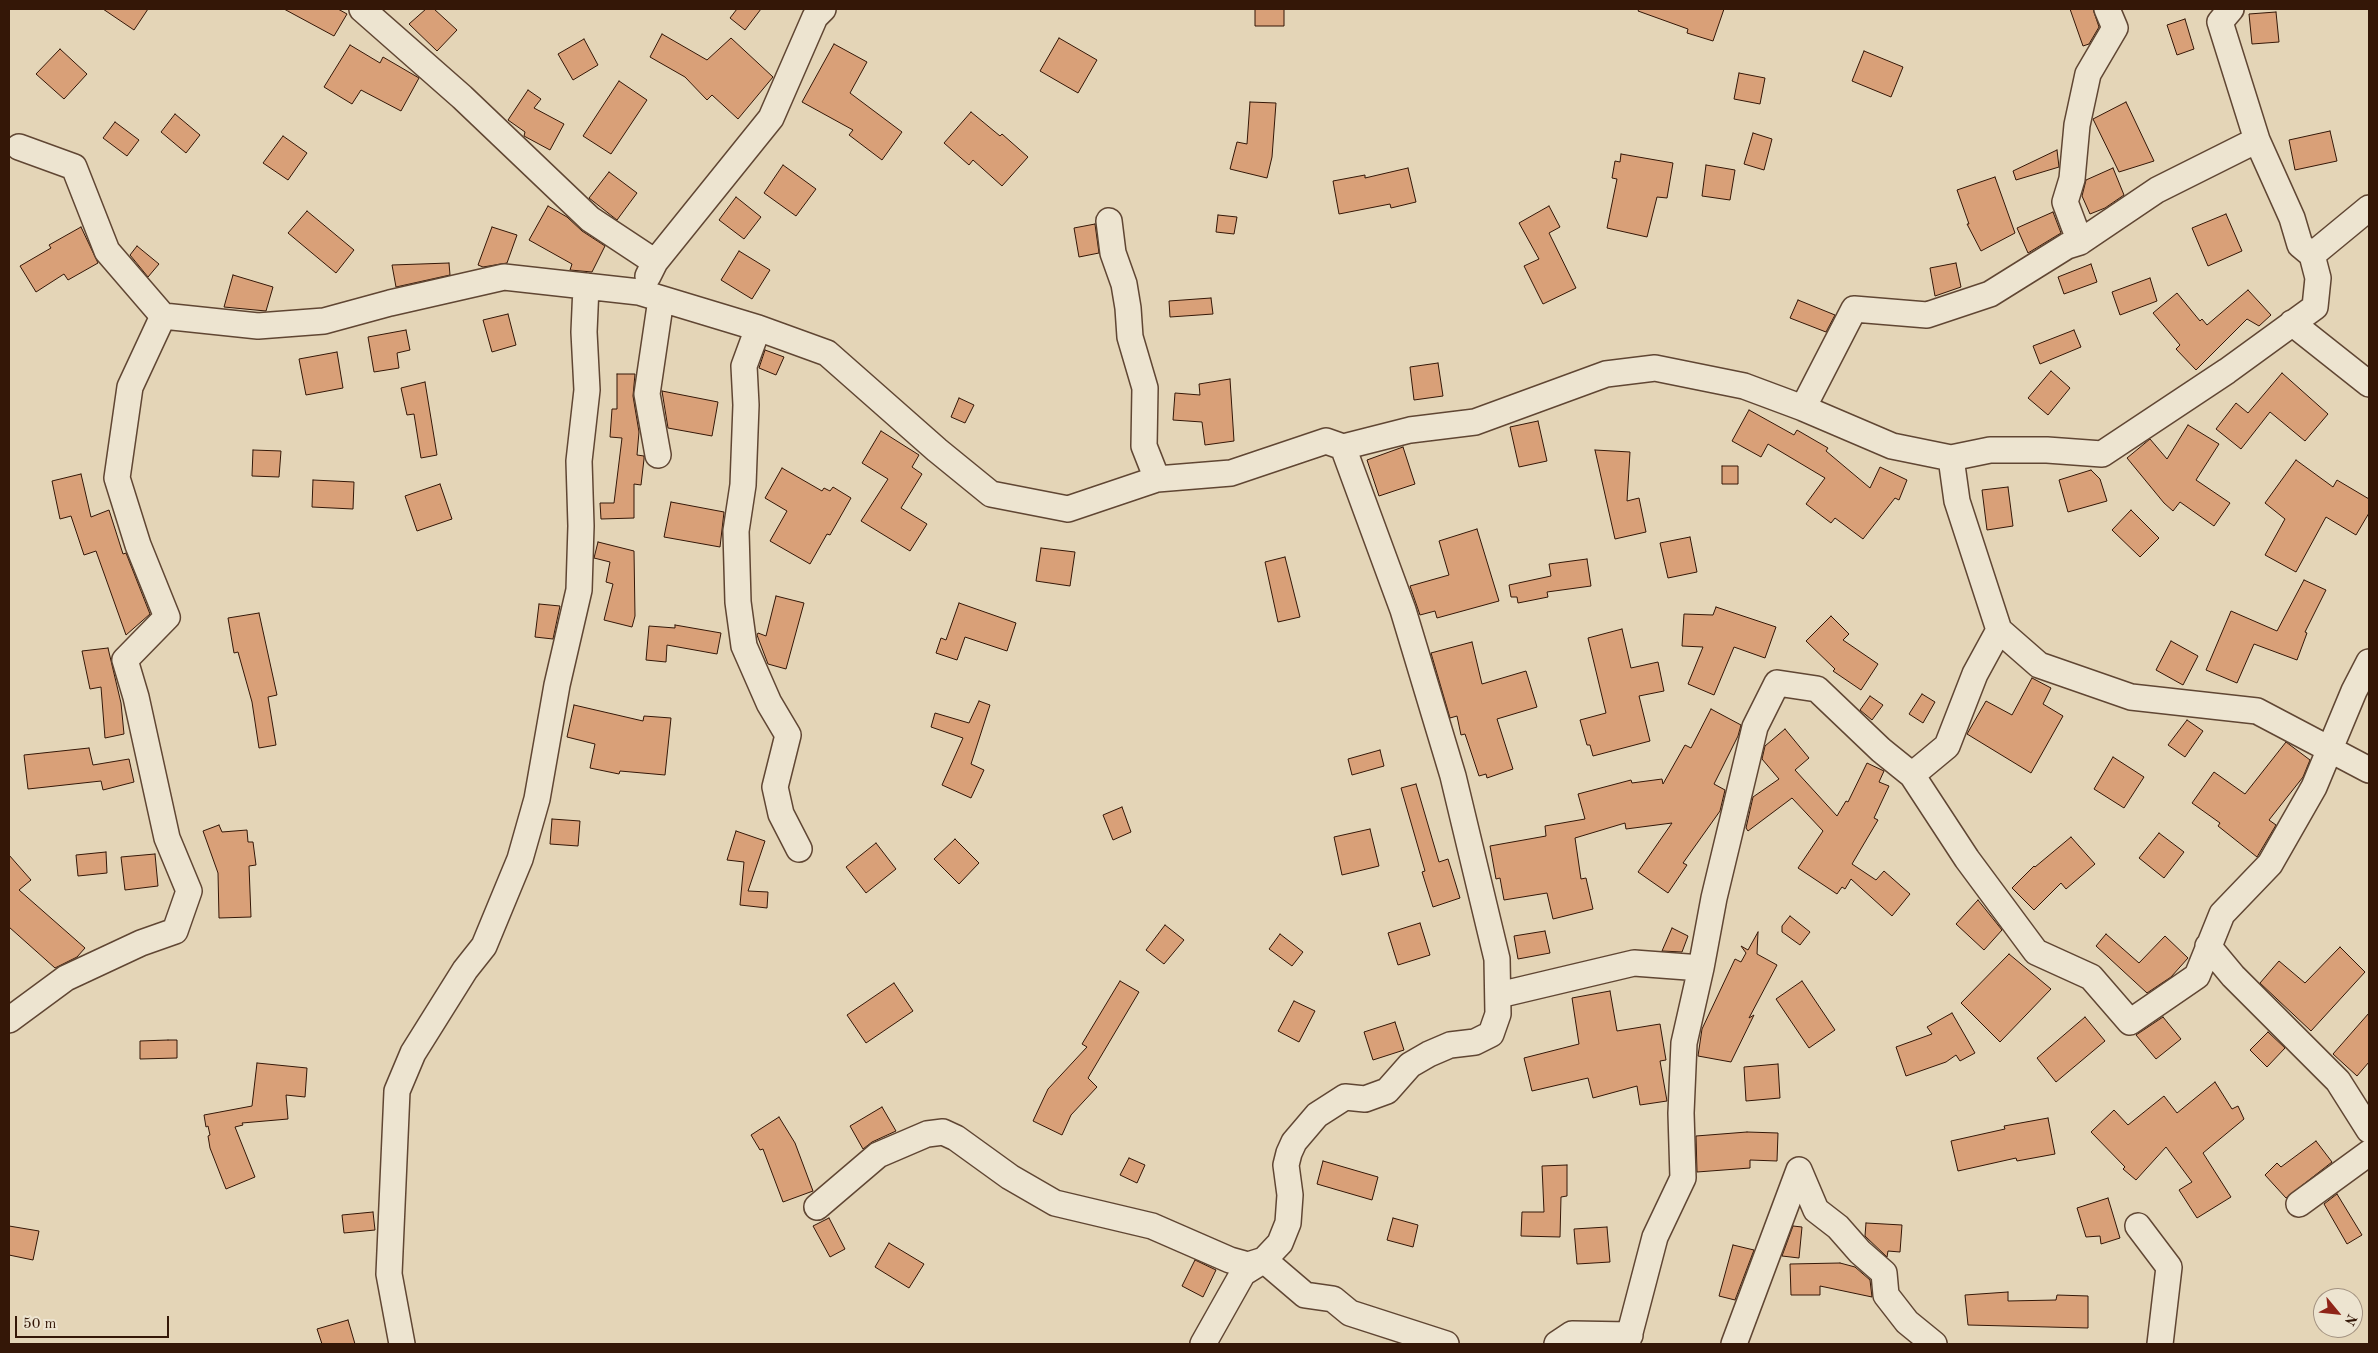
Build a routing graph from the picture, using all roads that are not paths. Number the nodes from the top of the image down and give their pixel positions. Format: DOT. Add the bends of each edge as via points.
graph roads {
  1 [pos="362,9"];
  2 [pos="823,9"];
  3 [pos="2106,9"];
  4 [pos="2231,9"];
  5 [pos="2257,140"];
  6 [pos="19,147"];
  7 [pos="2369,208"];
  8 [pos="1109,221"];
  9 [pos="2080,242"];
  10 [pos="2312,255"];
  11 [pos="655,262"];
  12 [pos="586,286"];
  13 [pos="650,295"];
  14 [pos="163,316"];
  15 [pos="2292,323"];
  16 [pos="758,328"];
  17 [pos="2369,384"];
  18 [pos="1803,408"];
  19 [pos="1343,447"];
  20 [pos="658,455"];
  21 [pos="1950,458"];
  22 [pos="1158,479"];
  23 [pos="1999,630"];
  24 [pos="2369,662"];
  25 [pos="2330,750"];
  26 [pos="2369,770"];
  27 [pos="1912,775"];
  28 [pos="799,849"];
  29 [pos="2208,946"];
  30 [pos="1701,968"];
  31 [pos="1499,995"];
  32 [pos="9,1020"];
  33 [pos="2369,1130"];
  34 [pos="2369,1153"];
  35 [pos="2299,1204"];
  36 [pos="817,1207"];
  37 [pos="2138,1226"];
  38 [pos="1264,1260"];
  39 [pos="1629,1340"];
  40 [pos="402,1344"];
  41 [pos="1203,1344"];
  42 [pos="1446,1344"];
  43 [pos="1557,1344"];
  44 [pos="1734,1344"];
  45 [pos="1934,1344"];
  46 [pos="2160,1344"];
  1 -- 11 [label="street" via="462,97 590,219"];
  2 -- 11 [label="street" via="815,17 771,118"];
  3 -- 9 [label="street" via="2115,28 2088,74 2077,126 2072,179 2065,202"];
  4 -- 5 [label="street" via="2220,22"];
  5 -- 9 [label="street" via="2157,190"];
  5 -- 10 [label="street" via="2292,218 2300,245"];
  6 -- 14 [label="street" via="74,167 107,251"];
  7 -- 10 [label="street"];
  8 -- 22 [label="street" via="1113,253 1124,284 1130,337 1145,388 1144,446"];
  9 -- 18 [label="street" via="2067,246 1990,294 1927,315 1854,309"];
  10 -- 15 [label="street" via="2318,278 2316,307"];
  11 -- 13 [label="street"];
  12 -- 13 [label="street"];
  12 -- 14 [label="street" via="504,277 324,321 258,326"];
  12 -- 40 [label="street" via="587,390 579,461 579,590 557,685 537,800 520,860 484,946 464,970 412,1053 397,1091 389,1274"];
  13 -- 16 [label="street"];
  13 -- 20 [label="street" via="647,394"];
  14 -- 32 [label="street" via="130,387 117,478 138,545 167,617 125,660 167,838 189,891 175,930 66,978"];
  15 -- 17 [label="street"];
  15 -- 21 [label="street" via="2227,371 2102,454 1990,450"];
  16 -- 22 [label="street" via="827,353 991,494 1068,509"];
  16 -- 28 [label="street" via="744,366 743,485 736,531 738,602 744,646 769,703 788,734 774,787 781,814"];
  18 -- 19 [label="street" via="1744,386 1654,368 1606,374 1475,422 1410,430"];
  18 -- 21 [label="street" via="1892,446"];
  19 -- 22 [label="street" via="1326,441 1231,473"];
  19 -- 31 [label="street" via="1403,610 1454,776 1497,960"];
  21 -- 23 [label="street" via="1957,501"];
  23 -- 25 [label="street" via="2039,665 2131,697 2257,710"];
  23 -- 27 [label="street" via="1975,674 1946,746"];
  24 -- 25 [label="street"];
  25 -- 26 [label="street"];
  25 -- 29 [label="street" via="2314,787 2270,864 2222,914"];
  27 -- 29 [label="street" via="1967,860 2036,952 2090,977 2130,1022 2197,976"];
  27 -- 30 [label="street" via="1817,689 1777,682 1756,727 1714,898"];
  29 -- 33 [label="street" via="2233,976 2338,1081"];
  30 -- 31 [label="street" via="1634,963"];
  30 -- 39 [label="street" via="1684,1043 1683,1178 1655,1237"];
  31 -- 38 [label="street" via="1492,1034 1429,1054 1410,1066 1387,1091 1365,1099 1345,1097 1317,1115 1289,1153 1286,1165 1290,1195 1288,1223 1280,1243"];
  34 -- 35 [label="street"];
  36 -- 38 [label="street" via="878,1155 927,1134 943,1132 1055,1203 1152,1226 1230,1260 1248,1264"];
  37 -- 46 [label="street" via="2169,1266"];
  38 -- 41 [label="street" via="1243,1273"];
  38 -- 42 [label="street" via="1306,1295 1333,1299 1350,1313"];
  39 -- 43 [label="street" via="1572,1334"];
  44 -- 45 [label="street" via="1800,1170 1816,1210 1884,1273 1886,1295 1908,1322"];
}
